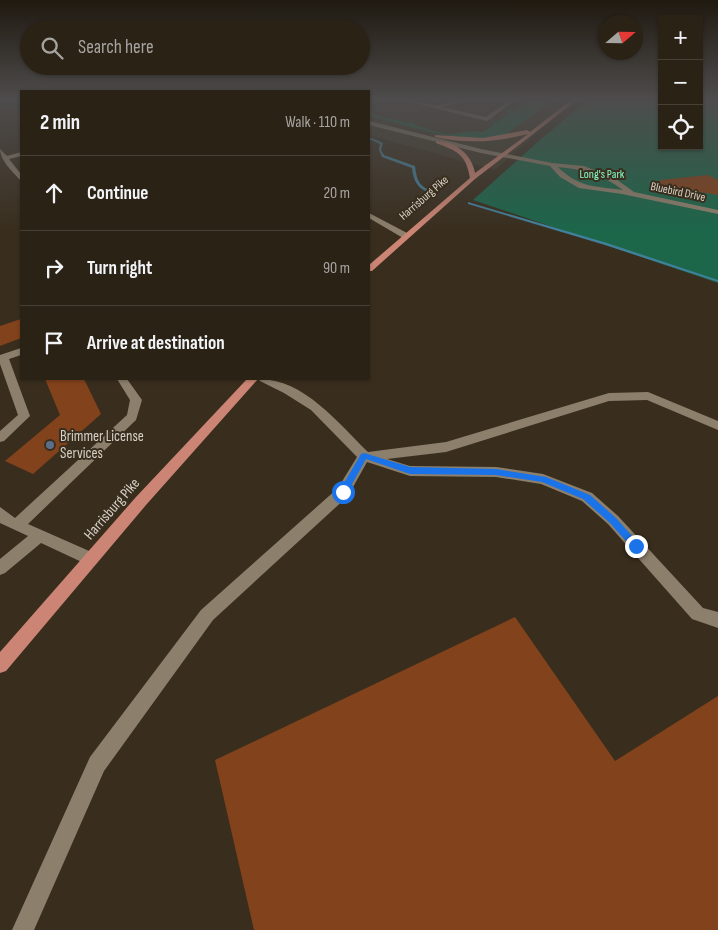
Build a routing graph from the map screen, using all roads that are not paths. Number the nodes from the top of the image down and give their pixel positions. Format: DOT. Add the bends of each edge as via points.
graph roads {
  1 [pos="442,143"];
  2 [pos="450,143"];
  3 [pos="464,143"];
  4 [pos="517,143"];
  5 [pos="0,151"];
  6 [pos="20,154"];
  7 [pos="502,154"];
  8 [pos="5,158"];
  9 [pos="552,165"];
  10 [pos="20,177"];
  11 [pos="473,178"];
  12 [pos="633,194"];
  13 [pos="718,212"];
  14 [pos="370,216"];
  15 [pos="406,236"];
  16 [pos="370,268"];
  17 [pos="20,351"];
  18 [pos="2,358"];
  19 [pos="123,380"];
  20 [pos="253,380"];
  21 [pos="266,380"];
  22 [pos="718,426"];
  23 [pos="0,438"];
  24 [pos="364,456"];
  25 [pos="0,513"];
  26 [pos="17,525"];
  27 [pos="40,535"];
  28 [pos="91,559"];
  29 [pos="0,568"];
  30 [pos="718,620"];
  31 [pos="0,665"];
  32 [pos="23,930"];
  1 -- 11 [label="main road" via="467,156"];
  2 -- 7 [label="street"];
  3 -- 7 [label="street"];
  4 -- 7 [label="main road, Harrisburg Pike"];
  5 -- 8 [label="street"];
  6 -- 8 [label="street"];
  7 -- 9 [label="street, Bluebird Drive"];
  7 -- 11 [label="main road, Harrisburg Pike"];
  8 -- 10 [label="street"];
  9 -- 12 [label="street, Bluebird Drive" via="577,166 595,172 614,180"];
  9 -- 12 [label="street, Bluebird Drive" via="562,176 578,185"];
  11 -- 15 [label="main road, Harrisburg Pike"];
  12 -- 13 [label="street, Bluebird Drive"];
  14 -- 15 [label="street"];
  15 -- 16 [label="main road, Harrisburg Pike"];
  17 -- 18 [label="street"];
  18 -- 23 [label="street" via="24,416"];
  19 -- 26 [label="street" via="136,400 132,417"];
  20 -- 28 [label="main road, Harrisburg Pike"];
  21 -- 24 [label="street" via="315,407"];
  22 -- 24 [label="street" via="648,396 608,396 446,447"];
  24 -- 30 [label="street" via="410,471 496,472 543,479 586,497 613,520 698,614"];
  24 -- 32 [label="street" via="343,492 207,615 97,764"];
  25 -- 26 [label="street"];
  26 -- 27 [label="street"];
  27 -- 28 [label="street"];
  27 -- 29 [label="street"];
  28 -- 31 [label="main road, Harrisburg Pike"];
}
